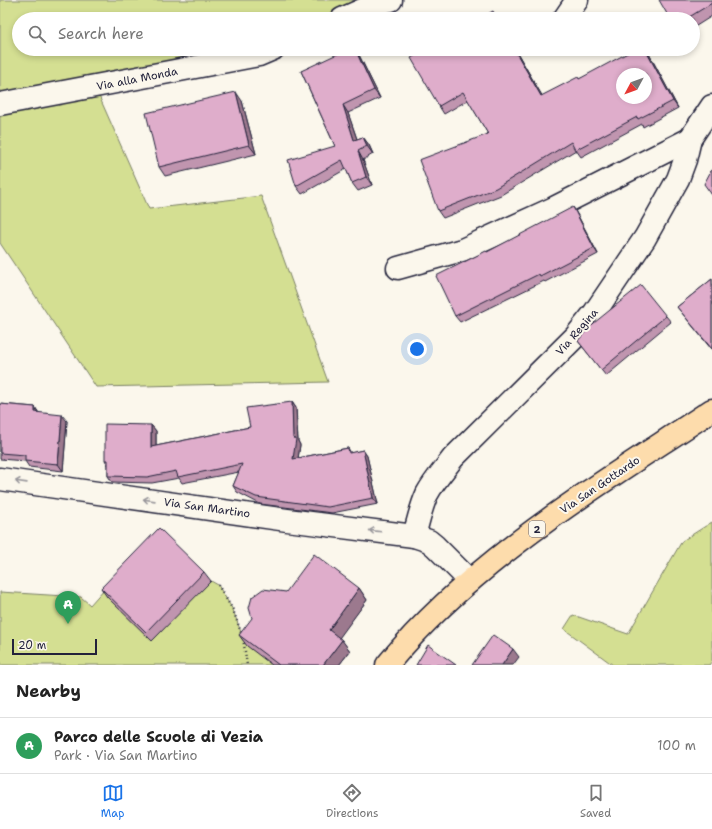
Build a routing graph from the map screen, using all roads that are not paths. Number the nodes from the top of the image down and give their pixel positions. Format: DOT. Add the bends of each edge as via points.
graph roads {
  1 [pos="391,0"];
  2 [pos="576,0"];
  3 [pos="358,12"];
  4 [pos="568,12"];
  5 [pos="254,56"];
  6 [pos="0,104"];
  7 [pos="712,106"];
  8 [pos="690,138"];
  9 [pos="398,268"];
  10 [pos="712,410"];
  11 [pos="0,479"];
  12 [pos="414,536"];
  13 [pos="470,581"];
  14 [pos="387,665"];
  1 -- 3 [label="street"];
  2 -- 4 [label="street"];
  5 -- 6 [label="street, Via alla Monda"];
  7 -- 8 [label="street, Via Regina"];
  8 -- 9 [label="street" via="554,208 462,250"];
  8 -- 12 [label="street, Via Regina" via="678,179 644,238 596,312 575,337 453,458 428,493"];
  10 -- 13 [label="main road, Via San Gottardo / 2" via="577,499"];
  12 -- 11 [label="street, Via San Martino, one-way"];
  12 -- 13 [label="street, Via San Martino" via="429,541"];
  13 -- 14 [label="main road, Via San Gottardo / 2" via="408,639"];
}
